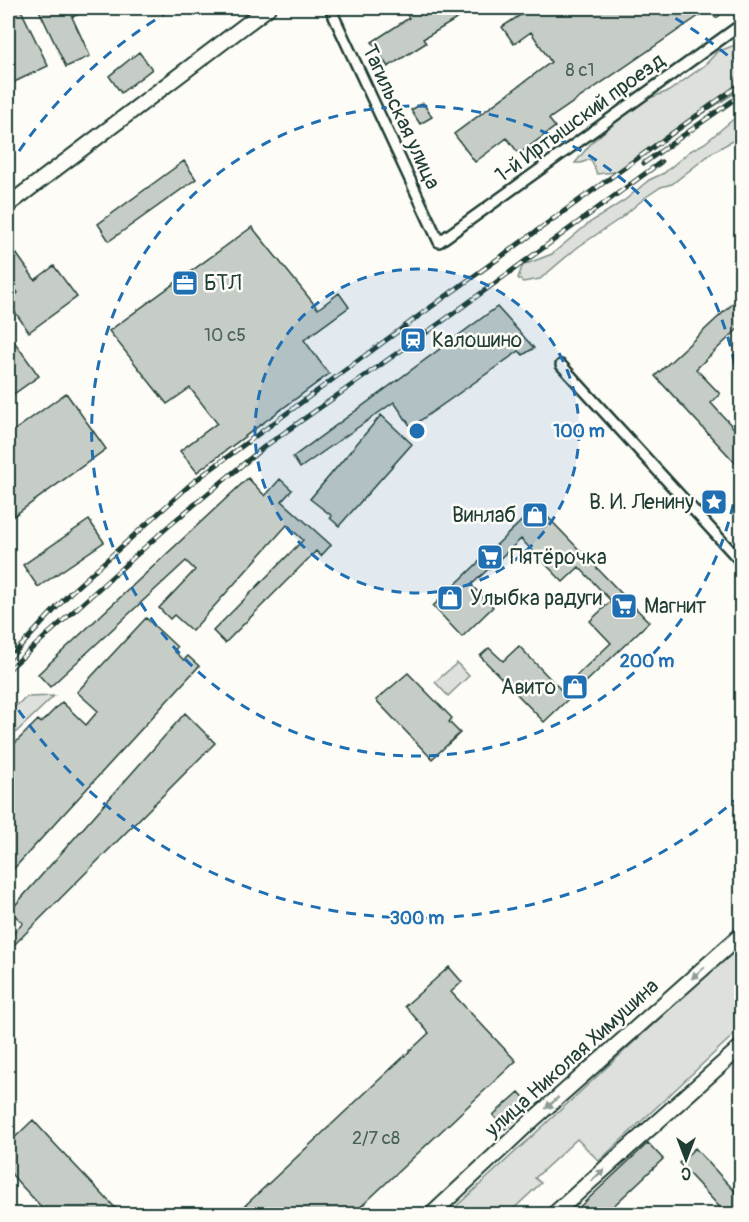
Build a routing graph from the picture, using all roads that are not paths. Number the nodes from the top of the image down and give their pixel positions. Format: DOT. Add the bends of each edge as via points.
graph roads {
  1 [pos="268,8"];
  2 [pos="330,8"];
  3 [pos="741,24"];
  4 [pos="8,205"];
  5 [pos="440,242"];
  6 [pos="561,365"];
  7 [pos="741,563"];
  8 [pos="741,934"];
  9 [pos="741,1046"];
  10 [pos="432,1215"];
  11 [pos="554,1215"];
  1 -- 4 [label="main road"];
  2 -- 5 [label="street, Тагильская улица"];
  3 -- 5 [label="street, 1-й Иртышский проезд"];
  6 -- 7 [label="street"];
  8 -- 10 [label="main road, улица Николая Химушина, one-way"];
  11 -- 9 [label="main road, one-way"];
}
